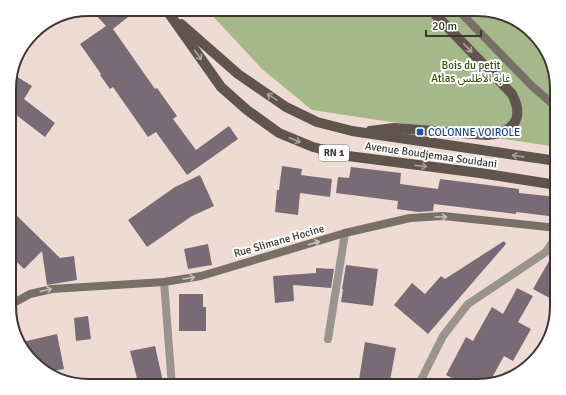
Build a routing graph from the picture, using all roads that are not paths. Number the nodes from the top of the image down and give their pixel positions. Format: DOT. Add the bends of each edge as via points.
graph roads {
  1 [pos="171,16"];
  2 [pos="173,16"];
  3 [pos="437,16"];
  4 [pos="464,16"];
  5 [pos="550,102"];
  6 [pos="362,133"];
  7 [pos="550,160"];
  8 [pos="550,184"];
  9 [pos="550,227"];
  10 [pos="345,233"];
  11 [pos="550,246"];
  12 [pos="164,282"];
  13 [pos="16,302"];
  14 [pos="328,339"];
  15 [pos="171,379"];
  16 [pos="422,379"];
  1 -- 8 [label="main road, Avenue Boudjemaa Souidani / RN 1, one-way" via="221,87 279,133 313,147 348,156"];
  6 -- 2 [label="main road, Avenue Boudjemaa Souidani / RN 1, one-way" via="317,122 286,107 238,74"];
  3 -- 6 [label="main road, one-way" via="512,94 516,106 516,120 499,134 394,128"];
  4 -- 5 [label="street"];
  7 -- 6 [label="main road, Avenue Boudjemaa Souidani / RN 1, one-way"];
  10 -- 9 [label="street, Rue Slimane Hocine, one-way" via="410,218 443,216"];
  12 -- 10 [label="street, Rue Slimane Hocine, one-way" via="201,276"];
  10 -- 14 [label="street"];
  11 -- 16 [label="street" via="546,252 468,304 443,336"];
  13 -- 12 [label="street, Rue Slimane Hocine, one-way" via="30,294 52,289"];
  12 -- 15 [label="street"];
}
